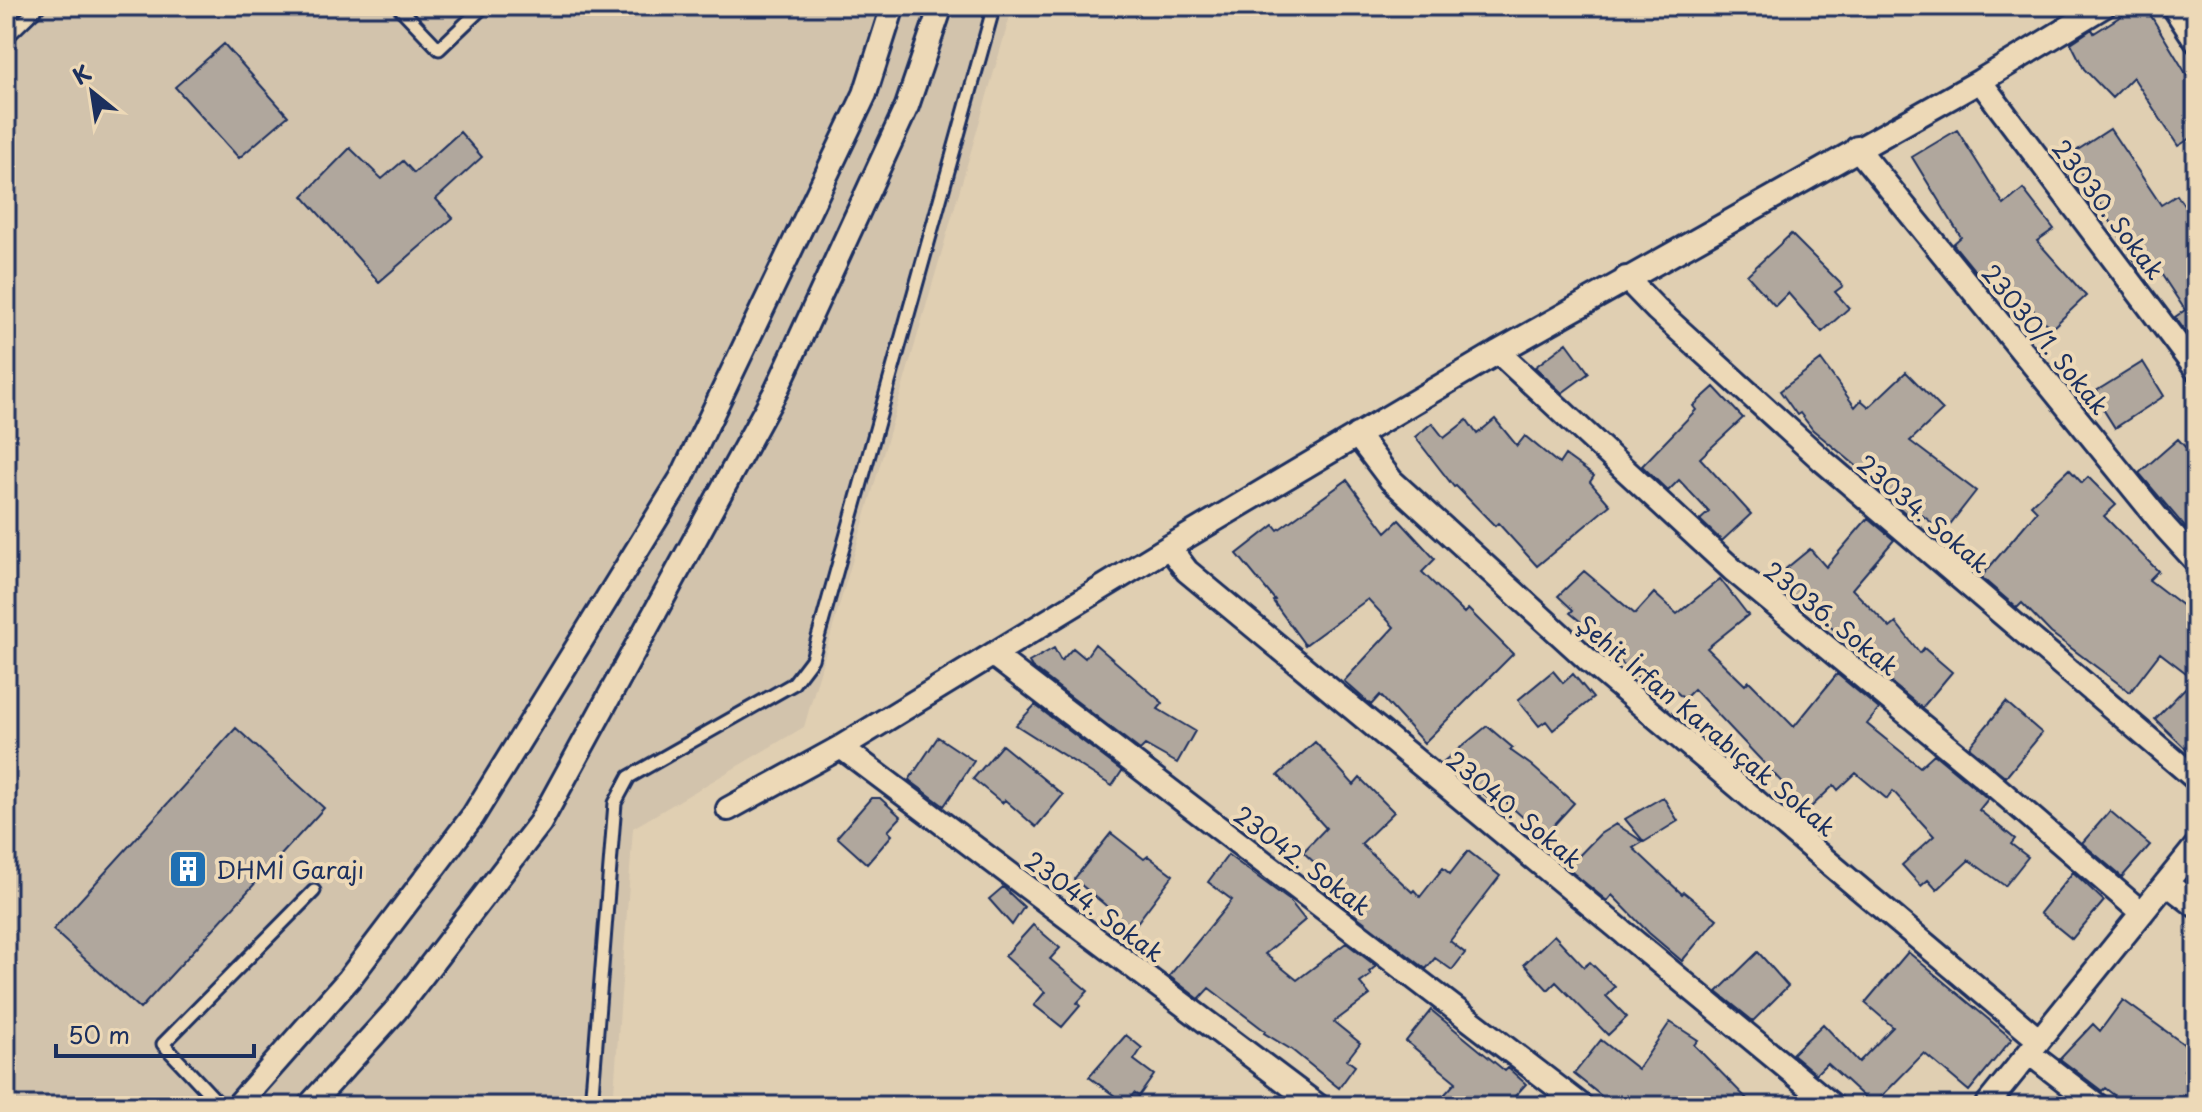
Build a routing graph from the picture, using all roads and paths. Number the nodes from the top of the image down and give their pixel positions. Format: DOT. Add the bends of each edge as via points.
graph roads {
  1 [pos="39,6"];
  2 [pos="398,6"];
  3 [pos="484,6"];
  4 [pos="893,6"];
  5 [pos="941,6"];
  6 [pos="994,6"];
  7 [pos="2104,6"];
  8 [pos="2173,6"];
  9 [pos="6,38"];
  10 [pos="2196,41"];
  11 [pos="1980,81"];
  12 [pos="1857,148"];
  13 [pos="1626,278"];
  14 [pos="1498,352"];
  15 [pos="2196,369"];
  16 [pos="1357,435"];
  17 [pos="1169,547"];
  18 [pos="2196,561"];
  19 [pos="993,655"];
  20 [pos="841,747"];
  21 [pos="2196,779"];
  22 [pos="728,809"];
  23 [pos="2196,846"];
  24 [pos="2166,883"];
  25 [pos="314,891"];
  26 [pos="2196,906"];
  27 [pos="2142,913"];
  28 [pos="2034,1047"];
  29 [pos="221,1106"];
  30 [pos="237,1106"];
  31 [pos="309,1106"];
  32 [pos="591,1106"];
  33 [pos="1318,1106"];
  34 [pos="1582,1106"];
  35 [pos="1833,1106"];
  36 [pos="1986,1106"];
  37 [pos="2098,1106"];
  1 -- 9 [label="lane"];
  2 -- 3 [label="lane" via="439,49"];
  4 -- 30 [label="street" via="865,94 682,477 473,816 349,979"];
  5 -- 31 [label="street" via="907,106 776,391 540,823 396,1010"];
  6 -- 32 [label="lane" via="812,659 793,684 629,777 615,803"];
  7 -- 11 [label="street"];
  8 -- 10 [label="street"];
  11 -- 12 [label="street"];
  11 -- 15 [label="street, 23030. Sokak"];
  12 -- 13 [label="street"];
  12 -- 18 [label="street, 23030/1. Sokak"];
  13 -- 14 [label="street"];
  13 -- 21 [label="street, 23034. Sokak" via="1822,460"];
  14 -- 16 [label="street"];
  14 -- 27 [label="street, 23036. Sokak" via="1733,570"];
  16 -- 17 [label="street"];
  16 -- 28 [label="street, Şehit İrfan Karabıçak Sokak" via="1391,480 1587,659"];
  17 -- 19 [label="street"];
  17 -- 35 [label="street, 23040. Sokak" via="1187,571"];
  19 -- 20 [label="street"];
  19 -- 34 [label="street, 23042. Sokak"];
  20 -- 22 [label="street"];
  20 -- 33 [label="street, 23044. Sokak"];
  23 -- 24 [label="street"];
  24 -- 26 [label="street"];
  24 -- 27 [label="street"];
  25 -- 29 [label="lane" via="163,1044"];
  27 -- 28 [label="street"];
  28 -- 36 [label="street"];
  28 -- 37 [label="street, Şehit İrfan Karabıçak Sokak"];
}
